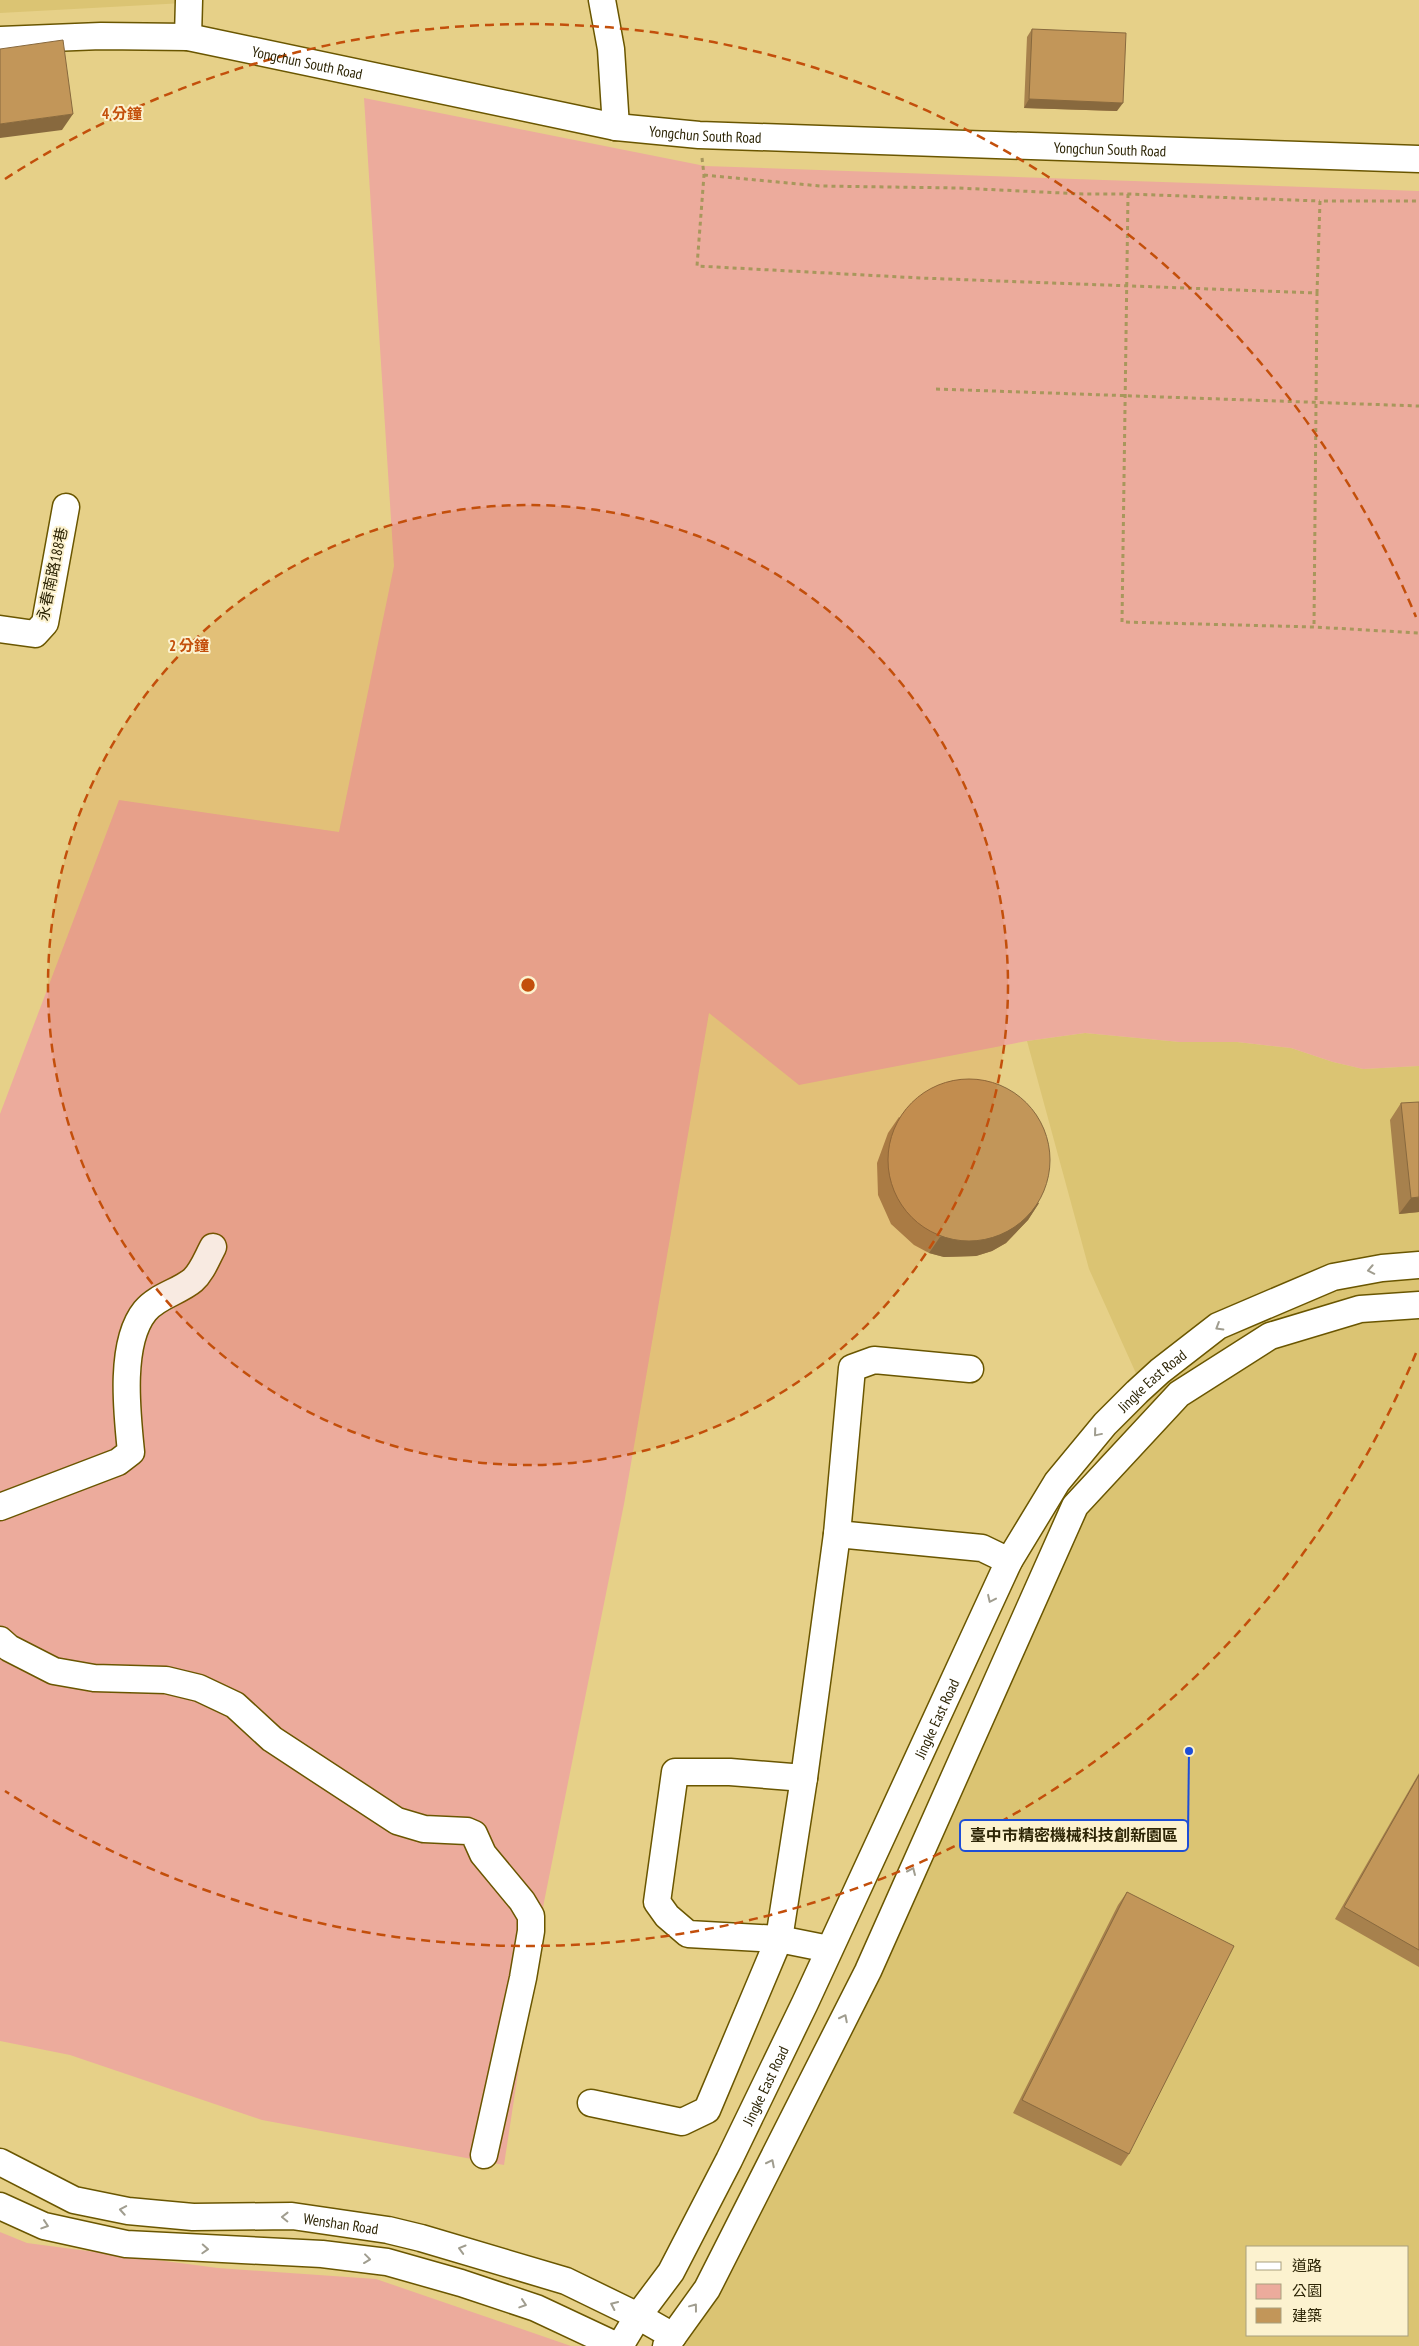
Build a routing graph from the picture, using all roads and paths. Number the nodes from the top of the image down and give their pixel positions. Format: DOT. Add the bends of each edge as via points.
graph roads {
  1 [pos="189,0"];
  2 [pos="602,0"];
  3 [pos="188,37"];
  4 [pos="0,40"];
  5 [pos="616,128"];
  6 [pos="699,135"];
  7 [pos="1419,159"];
  8 [pos="704,175"];
  9 [pos="1128,194"];
  10 [pos="1320,201"];
  11 [pos="1419,201"];
  12 [pos="1127,286"];
  13 [pos="1317,293"];
  14 [pos="936,389"];
  15 [pos="1124,394"];
  16 [pos="1315,402"];
  17 [pos="1419,406"];
  18 [pos="66,507"];
  19 [pos="1314,626"];
  20 [pos="0,629"];
  21 [pos="1419,633"];
  22 [pos="213,1248"];
  23 [pos="1419,1264"];
  24 [pos="1419,1305"];
  25 [pos="970,1369"];
  26 [pos="0,1507"];
  27 [pos="837,1534"];
  28 [pos="1009,1561"];
  29 [pos="0,1640"];
  30 [pos="804,1778"];
  31 [pos="779,1939"];
  32 [pos="828,1949"];
  33 [pos="591,2103"];
  34 [pos="484,2155"];
  35 [pos="0,2162"];
  36 [pos="0,2206"];
  37 [pos="638,2316"];
  38 [pos="669,2341"];
  39 [pos="619,2346"];
  1 -- 3 [label="street"];
  2 -- 5 [label="street" via="611,49"];
  3 -- 4 [label="street, Yongchun South Road"];
  3 -- 5 [label="street, Yongchun South Road"];
  5 -- 6 [label="street, Yongchun South Road"];
  6 -- 7 [label="street, Yongchun South Road"];
  6 -- 8 [label="path"];
  8 -- 9 [label="path" via="820,186"];
  8 -- 12 [label="path" via="697,266"];
  9 -- 10 [label="path"];
  9 -- 12 [label="path"];
  10 -- 11 [label="path"];
  10 -- 13 [label="path"];
  12 -- 13 [label="path"];
  12 -- 15 [label="path"];
  13 -- 16 [label="path"];
  14 -- 15 [label="path"];
  15 -- 16 [label="path"];
  15 -- 19 [label="path" via="1122,622"];
  16 -- 17 [label="path"];
  16 -- 19 [label="path"];
  18 -- 20 [label="street, 永春南路188巷" via="45,623 35,634"];
  19 -- 21 [label="path"];
  22 -- 26 [label="street" via="194,1280 145,1310 135,1330 127,1365 131,1452 118,1462"];
  23 -- 28 [label="street, Jingke East Road, one-way" via="1333,1278 1218,1326 1160,1371 1105,1424 1057,1482"];
  38 -- 24 [label="street, Jingke East Road, one-way" via="707,2289 868,1971 1075,1506 1179,1394 1270,1336 1360,1309"];
  25 -- 27 [label="street" via="874,1360 852,1368"];
  27 -- 28 [label="street" via="982,1548"];
  27 -- 30 [label="street"];
  28 -- 32 [label="street, Jingke East Road, one-way"];
  29 -- 34 [label="street" via="54,1672 94,1678 166,1680 199,1688 235,1705 272,1738 397,1821 424,1829 474,1834 483,1854 531,1916 523,1978"];
  30 -- 31 [label="street"];
  30 -- 31 [label="street" via="730,1772 675,1772 657,1902 666,1916 688,1934"];
  31 -- 32 [label="street"];
  31 -- 33 [label="street" via="707,2110 682,2122"];
  32 -- 37 [label="street, Jingke East Road" via="793,2029 680,2255"];
  37 -- 35 [label="street, Wenshan Road, one-way" via="566,2281 422,2238 292,2216 193,2217 128,2211 74,2200"];
  36 -- 39 [label="street, Wenshan Road, one-way" via="44,2226 126,2244 322,2254 387,2262 536,2308"];
  37 -- 38 [label="street, Wenshan Road"];
  37 -- 39 [label="street, Jingke East Road"];
}
